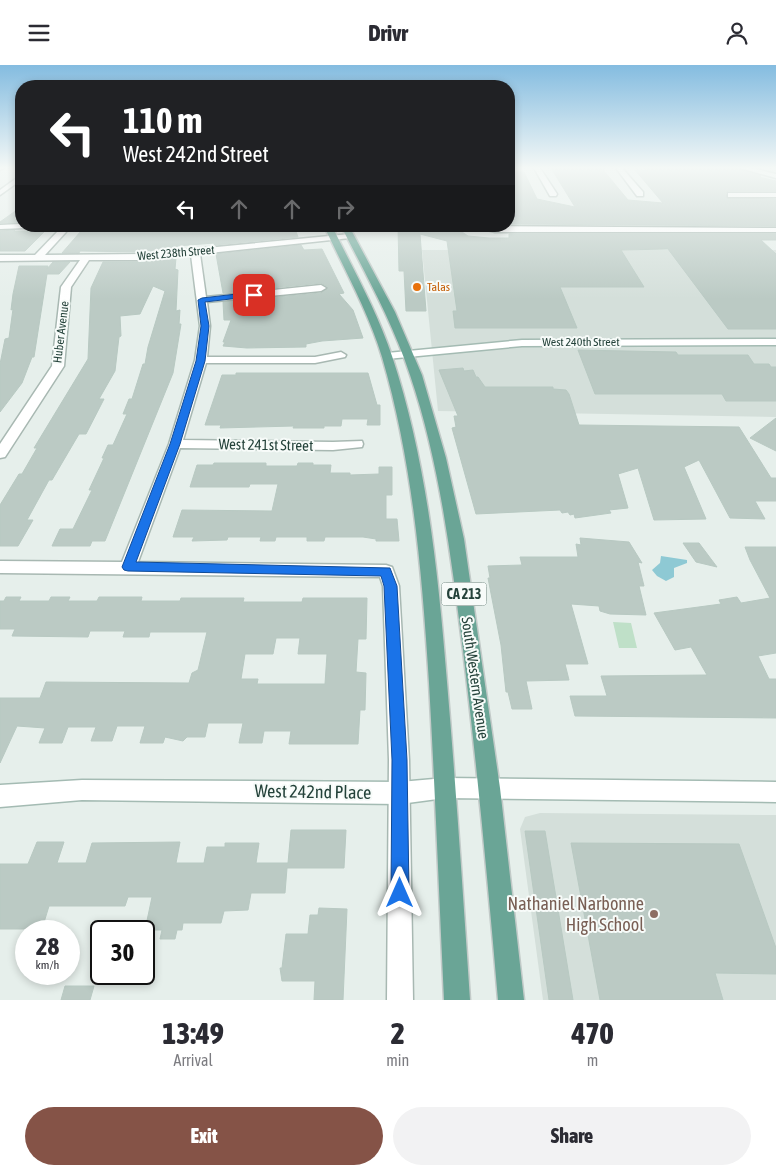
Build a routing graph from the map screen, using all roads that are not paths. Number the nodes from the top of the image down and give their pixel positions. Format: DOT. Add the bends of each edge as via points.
graph roads {
  1 [pos="15,223"];
  2 [pos="0,227"];
  3 [pos="10,227"];
  4 [pos="15,227"];
  5 [pos="515,230"];
  6 [pos="776,230"];
  7 [pos="62,232"];
  8 [pos="331,232"];
  9 [pos="348,232"];
  10 [pos="350,236"];
  11 [pos="334,238"];
  12 [pos="194,253"];
  13 [pos="0,258"];
  14 [pos="37,258"];
  15 [pos="86,258"];
  16 [pos="321,288"];
  17 [pos="202,300"];
  18 [pos="776,342"];
  19 [pos="407,354"];
  20 [pos="341,355"];
  21 [pos="387,356"];
  22 [pos="201,361"];
  23 [pos="175,444"];
  24 [pos="357,444"];
  25 [pos="0,455"];
  26 [pos="0,567"];
  27 [pos="128,567"];
  28 [pos="445,788"];
  29 [pos="490,788"];
  30 [pos="776,792"];
  31 [pos="400,793"];
  32 [pos="0,796"];
  33 [pos="400,1000"];
  34 [pos="457,1000"];
  35 [pos="511,1000"];
  1 -- 3 [label="street"];
  2 -- 3 [label="street"];
  3 -- 4 [label="street"];
  5 -- 6 [label="street"];
  7 -- 14 [label="street"];
  8 -- 11 [label="main road, CA 213"];
  9 -- 10 [label="main road, South Western Avenue / CA 213"];
  10 -- 11 [label="street, West 238th Street"];
  10 -- 19 [label="main road, South Western Avenue / CA 213" via="380,290"];
  11 -- 12 [label="street, West 238th Street" via="313,237"];
  11 -- 21 [label="main road, CA 213" via="364,297"];
  12 -- 15 [label="street, West 238th Street"];
  12 -- 17 [label="street"];
  13 -- 14 [label="street, West 238th Street"];
  14 -- 15 [label="street, West 238th Street"];
  15 -- 25 [label="street, Huber Avenue" via="66,287 58,366"];
  16 -- 17 [label="street"];
  17 -- 22 [label="street" via="205,326"];
  18 -- 19 [label="street, West 240th Street" via="522,343"];
  19 -- 21 [label="street, West 240th Street"];
  19 -- 29 [label="main road, South Western Avenue / CA 213" via="425,403 456,539"];
  20 -- 22 [label="street" via="315,360"];
  21 -- 28 [label="main road, CA 213" via="408,438 428,563"];
  22 -- 23 [label="street"];
  23 -- 24 [label="street, West 241st Street"];
  23 -- 27 [label="street"];
  26 -- 27 [label="street"];
  27 -- 31 [label="street" via="386,571 391,586"];
  28 -- 29 [label="street, West 242nd Place"];
  28 -- 31 [label="street, West 242nd Place"];
  28 -- 34 [label="main road, CA 213"];
  29 -- 30 [label="street, West 242nd Place"];
  29 -- 35 [label="main road, South Western Avenue / CA 213"];
  31 -- 32 [label="street, West 242nd Place" via="82,790"];
  31 -- 33 [label="street"];
}
